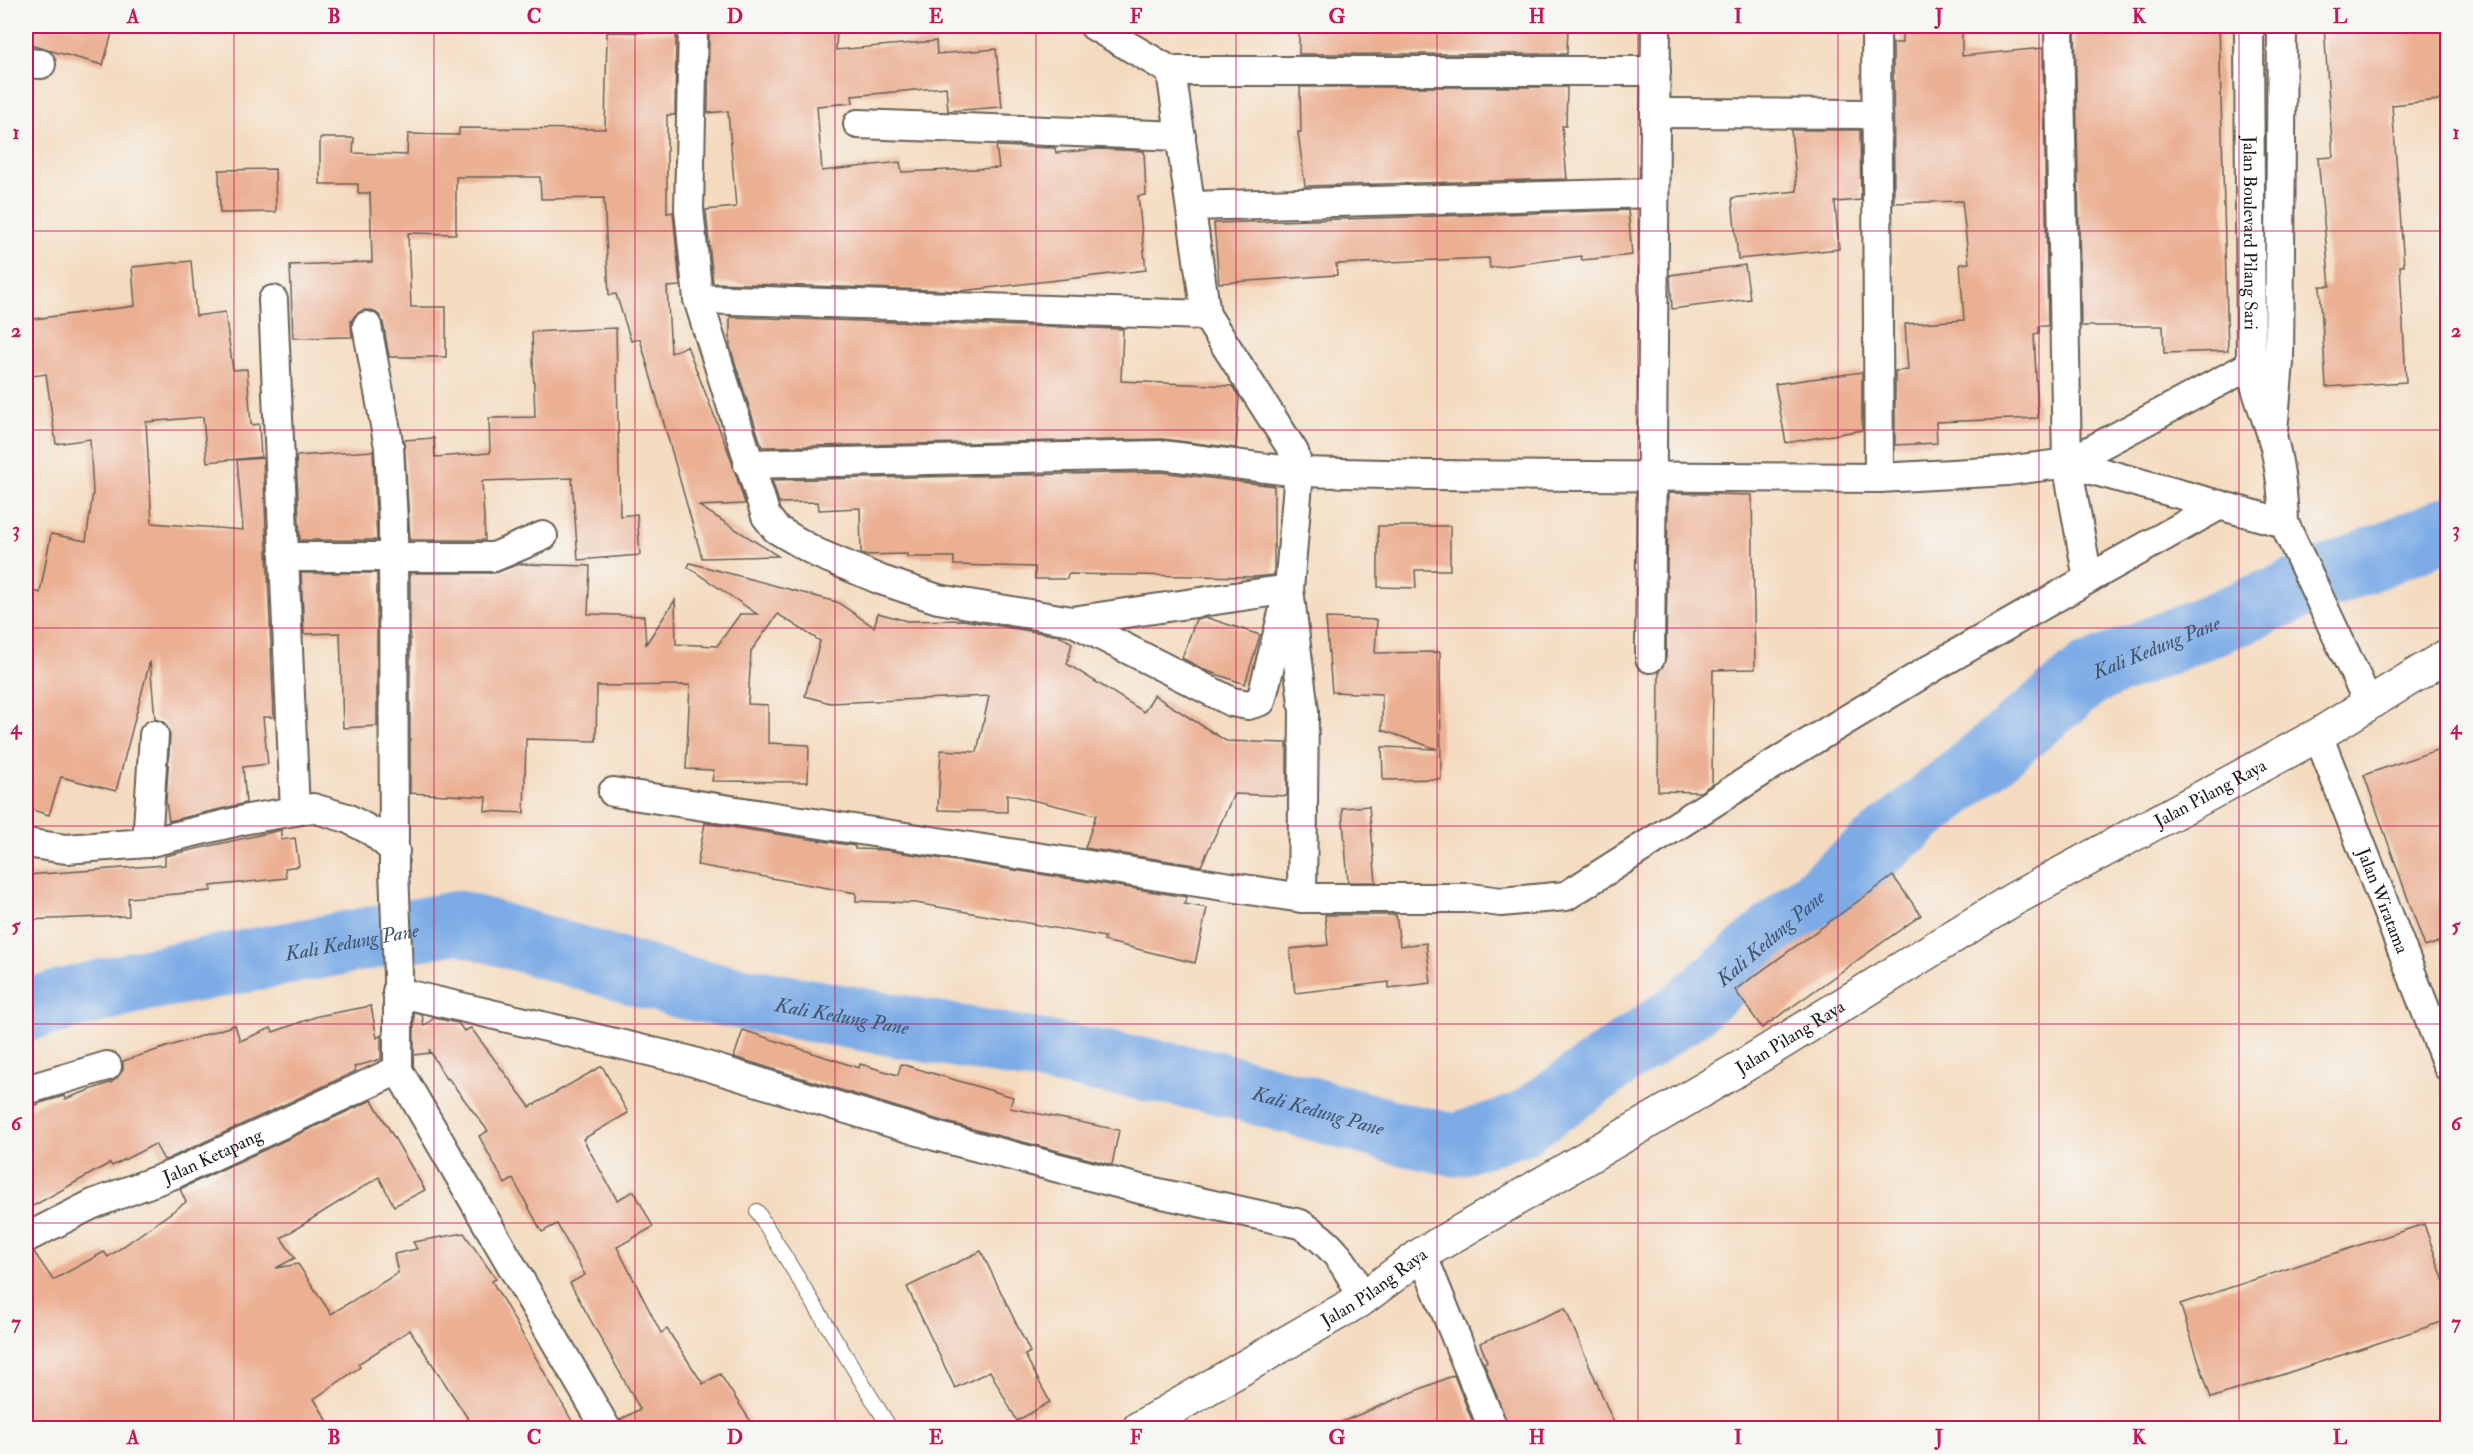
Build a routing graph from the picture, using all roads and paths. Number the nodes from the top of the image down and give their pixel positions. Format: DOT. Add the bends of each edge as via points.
graph roads {
  1 [pos="693,26"];
  2 [pos="1094,26"];
  3 [pos="1656,26"];
  4 [pos="1876,26"];
  5 [pos="2059,26"];
  6 [pos="2249,26"];
  7 [pos="2282,26"];
  8 [pos="1171,71"];
  9 [pos="1656,71"];
  10 [pos="1655,113"];
  11 [pos="1876,114"];
  12 [pos="858,124"];
  13 [pos="1181,136"];
  14 [pos="1654,193"];
  15 [pos="1191,206"];
  16 [pos="698,299"];
  17 [pos="273,300"];
  18 [pos="1206,315"];
  19 [pos="367,326"];
  20 [pos="2279,362"];
  21 [pos="2251,365"];
  22 [pos="2272,436"];
  23 [pos="2067,463"];
  24 [pos="748,464"];
  25 [pos="1299,472"];
  26 [pos="1650,475"];
  27 [pos="1880,478"];
  28 [pos="2220,505"];
  29 [pos="2288,533"];
  30 [pos="543,536"];
  31 [pos="284,557"];
  32 [pos="395,558"];
  33 [pos="2088,579"];
  34 [pos="1290,589"];
  35 [pos="1072,621"];
  36 [pos="2448,655"];
  37 [pos="1650,658"];
  38 [pos="2368,702"];
  39 [pos="154,735"];
  40 [pos="2318,735"];
  41 [pos="614,792"];
  42 [pos="295,812"];
  43 [pos="26,843"];
  44 [pos="147,843"];
  45 [pos="395,860"];
  46 [pos="1302,898"];
  47 [pos="397,983"];
  48 [pos="107,1066"];
  49 [pos="2448,1067"];
  50 [pos="398,1070"];
  51 [pos="26,1090"];
  52 [pos="757,1211"];
  53 [pos="26,1238"];
  54 [pos="1422,1254"];
  55 [pos="1362,1299"];
  56 [pos="606,1428"];
  57 [pos="890,1428"];
  58 [pos="1138,1428"];
  59 [pos="1493,1428"];
  1 -- 16 [label="street" via="689,209"];
  2 -- 8 [label="street"];
  3 -- 9 [label="street"];
  4 -- 11 [label="street"];
  5 -- 23 [label="street"];
  6 -- 21 [label="street, Jalan Boulevard Pilang Sari"];
  7 -- 20 [label="street, Jalan Boulevard Pilang Sari"];
  8 -- 9 [label="street"];
  8 -- 13 [label="street"];
  9 -- 10 [label="street"];
  10 -- 11 [label="street"];
  10 -- 14 [label="street"];
  11 -- 27 [label="street"];
  12 -- 13 [label="street"];
  13 -- 15 [label="street"];
  14 -- 15 [label="street"];
  14 -- 26 [label="street"];
  15 -- 18 [label="street"];
  16 -- 18 [label="street"];
  16 -- 24 [label="street"];
  17 -- 31 [label="street"];
  18 -- 25 [label="street" via="1284,434"];
  19 -- 32 [label="street" via="389,447"];
  20 -- 21 [label="street"];
  20 -- 22 [label="street, Jalan Boulevard Pilang Sari"];
  21 -- 22 [label="street, Jalan Boulevard Pilang Sari" via="2254,390"];
  21 -- 23 [label="street"];
  22 -- 29 [label="street, Jalan Boulevard Pilang Sari"];
  23 -- 27 [label="street" via="2007,471"];
  23 -- 28 [label="street"];
  23 -- 33 [label="street"];
  24 -- 25 [label="street" via="1162,455"];
  24 -- 35 [label="street" via="766,516 776,529 817,553 938,599"];
  25 -- 26 [label="street"];
  25 -- 34 [label="street"];
  26 -- 27 [label="street"];
  26 -- 37 [label="street"];
  28 -- 29 [label="street"];
  28 -- 33 [label="street"];
  29 -- 38 [label="street, Jalan Boulevard Pilang Sari"];
  30 -- 32 [label="street" via="494,557"];
  31 -- 32 [label="street"];
  31 -- 42 [label="street"];
  32 -- 45 [label="street"];
  33 -- 46 [label="street" via="1785,757 1566,896 1501,902 1471,898"];
  34 -- 35 [label="street"];
  34 -- 35 [label="street" via="1261,701 1248,705 1232,702"];
  34 -- 46 [label="street" via="1304,711"];
  36 -- 38 [label="highway, Jalan Pilang Raya"];
  38 -- 40 [label="highway, Jalan Pilang Raya"];
  39 -- 44 [label="street"];
  40 -- 49 [label="street, Jalan Wiratama"];
  40 -- 54 [label="highway, Jalan Pilang Raya" via="2014,899 1740,1068"];
  41 -- 46 [label="street"];
  42 -- 44 [label="street"];
  42 -- 45 [label="street" via="313,808 347,818 373,832"];
  43 -- 44 [label="street" via="66,849"];
  45 -- 47 [label="street"];
  47 -- 50 [label="street"];
  47 -- 55 [label="street" via="687,1060 935,1136 1140,1189 1300,1224 1336,1250"];
  48 -- 51 [label="street"];
  50 -- 53 [label="street, Jalan Ketapang" via="174,1174 93,1204"];
  50 -- 56 [label="street"];
  52 -- 57 [label="lane"];
  54 -- 55 [label="highway, Jalan Pilang Raya"];
  54 -- 59 [label="street"];
  55 -- 58 [label="highway, Jalan Pilang Raya"];
}
